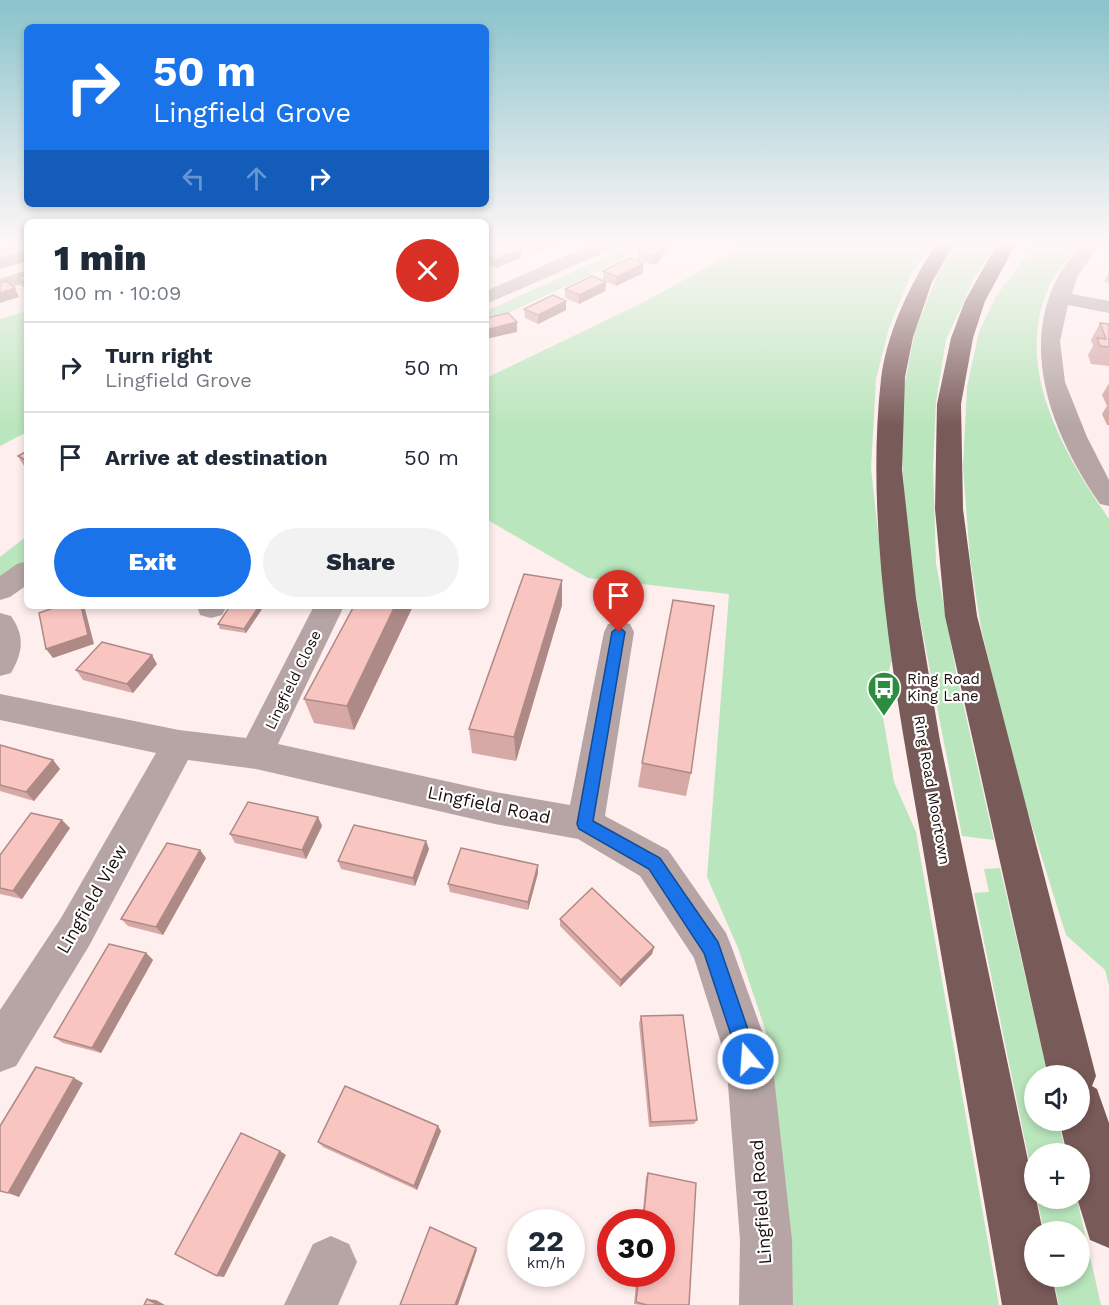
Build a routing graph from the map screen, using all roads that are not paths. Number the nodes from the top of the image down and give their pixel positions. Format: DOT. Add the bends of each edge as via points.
graph roads {
  1 [pos="914,305"];
  2 [pos="974,305"];
  3 [pos="1058,305"];
  4 [pos="1109,498"];
  5 [pos="24,574"];
  6 [pos="0,590"];
  7 [pos="328,609"];
  8 [pos="0,624"];
  9 [pos="619,632"];
  10 [pos="0,664"];
  11 [pos="0,707"];
  12 [pos="179,744"];
  13 [pos="256,754"];
  14 [pos="585,824"];
  15 [pos="0,1050"];
  16 [pos="1069,1065"];
  17 [pos="1086,1131"];
  18 [pos="1109,1221"];
  19 [pos="766,1305"];
  20 [pos="1030,1305"];
  1 -- 20 [label="highway, Ring Road Moortown" via="893,377 889,470 900,597 922,741"];
  2 -- 16 [label="highway" via="962,339 949,404 949,509 961,616"];
  3 -- 4 [label="street" via="1050,341 1054,382 1075,437"];
  5 -- 6 [label="street"];
  7 -- 13 [label="street, Lingfield Close"];
  8 -- 10 [label="street" via="7,649"];
  9 -- 14 [label="street"];
  11 -- 12 [label="street, Lingfield Road"];
  12 -- 13 [label="street, Lingfield Road"];
  12 -- 15 [label="street, Lingfield View" via="75,932"];
  13 -- 14 [label="street, Lingfield Road" via="495,808"];
  14 -- 19 [label="street, Lingfield Road" via="654,863 711,948 748,1059 766,1240"];
  17 -- 18 [label="highway"];
}
